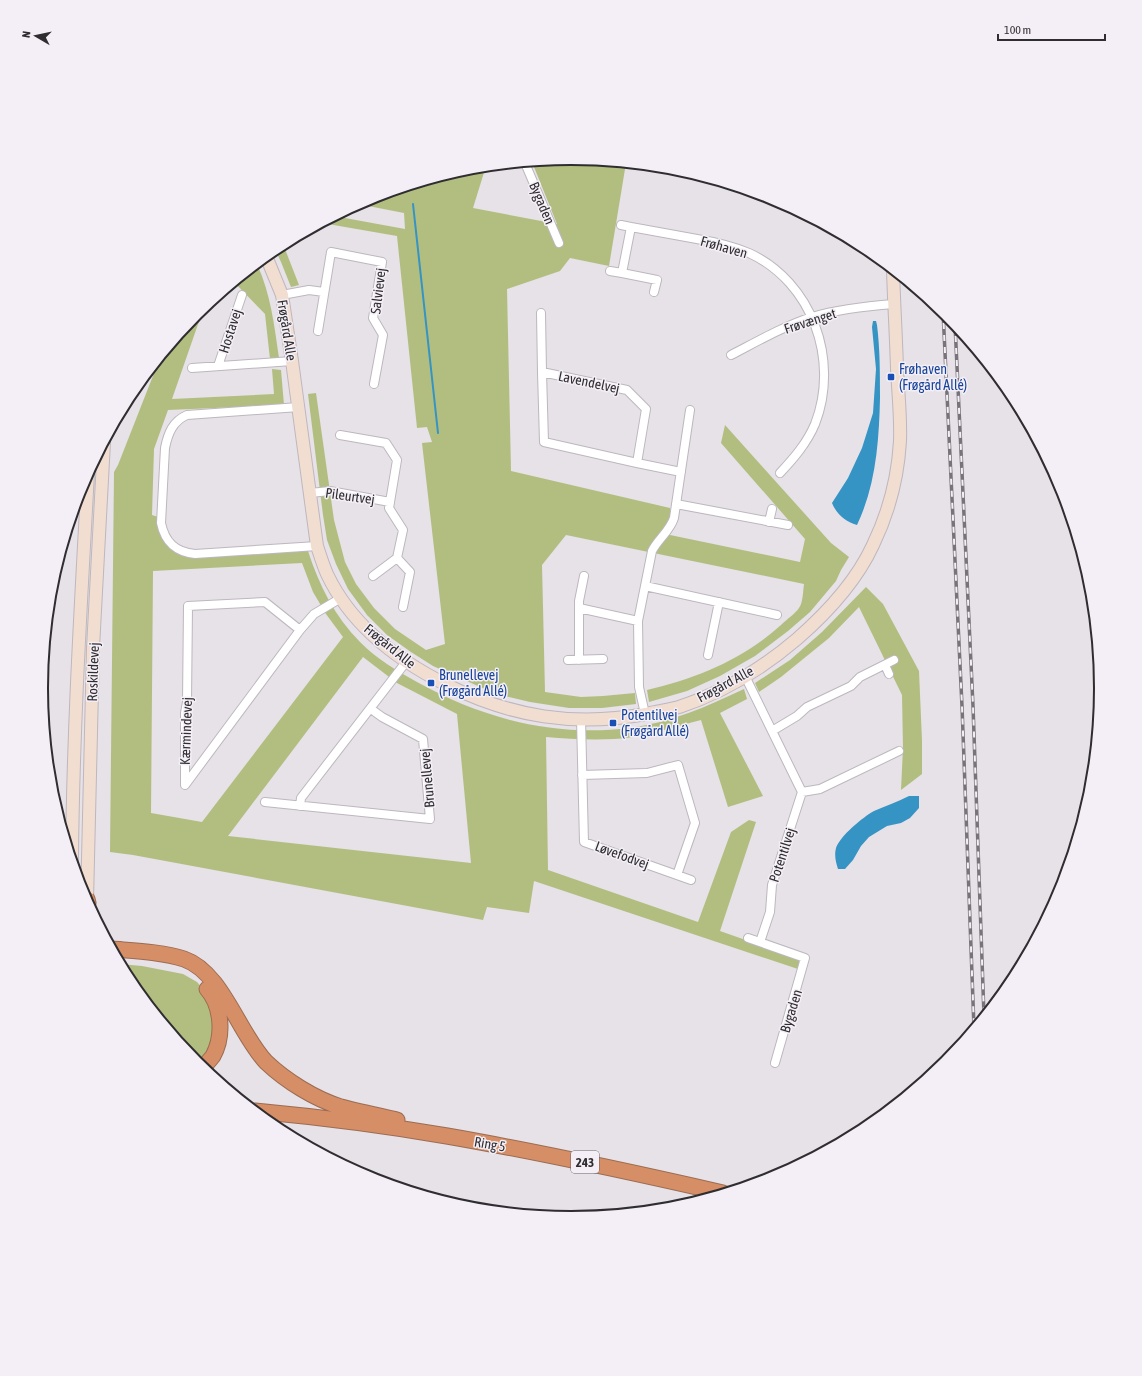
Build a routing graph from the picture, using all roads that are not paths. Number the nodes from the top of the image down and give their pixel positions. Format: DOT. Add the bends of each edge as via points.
graph roads {
  1 [pos="527,167"];
  2 [pos="620,225"];
  3 [pos="631,227"];
  4 [pos="559,243"];
  5 [pos="268,262"];
  6 [pos="610,271"];
  7 [pos="622,273"];
  8 [pos="893,276"];
  9 [pos="324,292"];
  10 [pos="654,292"];
  11 [pos="242,295"];
  12 [pos="282,295"];
  13 [pos="894,304"];
  14 [pos="541,313"];
  15 [pos="812,317"];
  16 [pos="318,331"];
  17 [pos="732,355"];
  18 [pos="292,361"];
  19 [pos="218,366"];
  20 [pos="192,368"];
  21 [pos="542,372"];
  22 [pos="374,384"];
  23 [pos="298,407"];
  24 [pos="690,410"];
  25 [pos="340,435"];
  26 [pos="103,454"];
  27 [pos="637,463"];
  28 [pos="681,472"];
  29 [pos="780,473"];
  30 [pos="87,491"];
  31 [pos="310,493"];
  32 [pos="390,502"];
  33 [pos="676,504"];
  34 [pos="772,509"];
  35 [pos="769,522"];
  36 [pos="788,525"];
  37 [pos="317,546"];
  38 [pos="397,558"];
  39 [pos="373,576"];
  40 [pos="584,576"];
  41 [pos="645,586"];
  42 [pos="341,598"];
  43 [pos="719,602"];
  44 [pos="403,607"];
  45 [pos="579,608"];
  46 [pos="777,615"];
  47 [pos="638,621"];
  48 [pos="300,630"];
  49 [pos="708,655"];
  50 [pos="604,659"];
  51 [pos="568,660"];
  52 [pos="579,660"];
  53 [pos="894,660"];
  54 [pos="406,662"];
  55 [pos="885,665"];
  56 [pos="889,674"];
  57 [pos="745,676"];
  58 [pos="371,709"];
  59 [pos="645,714"];
  60 [pos="581,719"];
  61 [pos="772,731"];
  62 [pos="899,751"];
  63 [pos="889,756"];
  64 [pos="893,765"];
  65 [pos="582,775"];
  66 [pos="802,792"];
  67 [pos="265,802"];
  68 [pos="300,806"];
  69 [pos="72,843"];
  70 [pos="677,875"];
  71 [pos="692,880"];
  72 [pos="87,886"];
  73 [pos="748,938"];
  74 [pos="760,942"];
  75 [pos="118,950"];
  76 [pos="125,960"];
  77 [pos="207,1063"];
  78 [pos="775,1063"];
  79 [pos="265,1112"];
  80 [pos="278,1121"];
  81 [pos="412,1131"];
  82 [pos="446,1136"];
  83 [pos="713,1191"];
  1 -- 4 [label="street, Bygaden"];
  2 -- 3 [label="street, Frøhaven"];
  3 -- 7 [label="street"];
  3 -- 15 [label="street, Frøhaven" via="722,244 750,254 779,273 796,290"];
  5 -- 12 [label="street, Frøgård Alle"];
  6 -- 7 [label="street"];
  7 -- 10 [label="street" via="657,280"];
  8 -- 13 [label="street, Frøgård Alle"];
  9 -- 12 [label="street" via="309,290"];
  9 -- 16 [label="street, Salvievej"];
  9 -- 22 [label="street, Salvievej" via="331,252 382,262 373,318 383,335"];
  11 -- 19 [label="street, Hostavej"];
  12 -- 18 [label="street, Frøgård Alle"];
  13 -- 15 [label="street, Frøvænget" via="867,306"];
  13 -- 57 [label="street, Frøgård Alle" via="900,439 893,489 879,532 864,563 842,596 780,653"];
  14 -- 21 [label="street, Lavendelvej"];
  15 -- 17 [label="street, Frøvænget"];
  15 -- 29 [label="street, Frøhaven" via="821,342 824,363 824,382 819,409 815,424 803,446"];
  18 -- 19 [label="street, Hostavej"];
  18 -- 23 [label="street, Frøgård Alle"];
  19 -- 20 [label="street, Hostavej"];
  21 -- 27 [label="street, Lavendelvej" via="544,442"];
  21 -- 27 [label="street, Lavendelvej" via="627,390 646,410"];
  23 -- 31 [label="street, Frøgård Alle"];
  23 -- 37 [label="street" via="187,415 174,423 165,448 161,523 168,541 185,553"];
  24 -- 28 [label="street"];
  25 -- 32 [label="street, Pileurtvej" via="386,443 397,460"];
  26 -- 72 [label="street, Roskildevej" via="93,648"];
  27 -- 28 [label="street, Lavendelvej"];
  28 -- 33 [label="street"];
  30 -- 69 [label="street, Roskildevej" via="78,649"];
  31 -- 32 [label="street, Pileurtvej" via="330,492"];
  31 -- 37 [label="street, Frøgård Alle"];
  32 -- 38 [label="street, Pileurtvej" via="389,508 403,530"];
  33 -- 35 [label="street"];
  33 -- 41 [label="street" via="672,525 652,551"];
  34 -- 35 [label="street"];
  35 -- 36 [label="street"];
  37 -- 42 [label="street, Frøgård Alle"];
  38 -- 39 [label="street"];
  38 -- 44 [label="street" via="410,572"];
  40 -- 45 [label="street" via="578,601"];
  41 -- 43 [label="street"];
  41 -- 47 [label="street"];
  42 -- 48 [label="street, Kærmindevej" via="314,614"];
  42 -- 54 [label="street, Frøgård Alle" via="366,628"];
  43 -- 46 [label="street"];
  43 -- 49 [label="street"];
  45 -- 47 [label="street"];
  45 -- 52 [label="street"];
  47 -- 59 [label="street" via="639,687"];
  48 -- 48 [label="street, Kærmindevej" via="282,655 185,785 188,606 265,602"];
  50 -- 52 [label="street"];
  51 -- 52 [label="street"];
  53 -- 55 [label="street"];
  54 -- 58 [label="street"];
  54 -- 60 [label="street, Frøgård Alle" via="451,687 489,703 535,715"];
  55 -- 56 [label="street"];
  55 -- 61 [label="street" via="860,677 851,686 807,707"];
  57 -- 59 [label="street, Frøgård Alle" via="711,694 678,707"];
  57 -- 61 [label="street"];
  58 -- 68 [label="street" via="301,798"];
  58 -- 68 [label="street, Brunellevej" via="423,739 430,819"];
  59 -- 60 [label="street, Frøgård Alle"];
  60 -- 65 [label="street, Løvefodvej"];
  61 -- 66 [label="street"];
  62 -- 63 [label="street"];
  63 -- 64 [label="street"];
  63 -- 66 [label="street" via="820,789"];
  65 -- 70 [label="street, Løvefodvej" via="584,842"];
  65 -- 70 [label="street" via="647,773 678,765 695,823"];
  66 -- 74 [label="street, Potentilvej" via="772,885 770,912"];
  67 -- 68 [label="street, Brunellevej"];
  70 -- 71 [label="street, Løvefodvej"];
  73 -- 74 [label="street"];
  74 -- 78 [label="street, Bygaden" via="806,958"];
  75 -- 82 [label="highway" via="164,954 201,968 217,986 243,1030 266,1061 288,1080 312,1094 340,1106 410,1123"];
  76 -- 77 [label="highway" via="159,962 181,968 197,978 210,992 220,1018 219,1038 213,1056"];
  79 -- 81 [label="highway, Ring 5 / 243"];
  80 -- 81 [label="highway" via="366,1130"];
  81 -- 82 [label="highway, Ring 5 / 243"];
  82 -- 83 [label="highway, Ring 5 / 243"];
}
